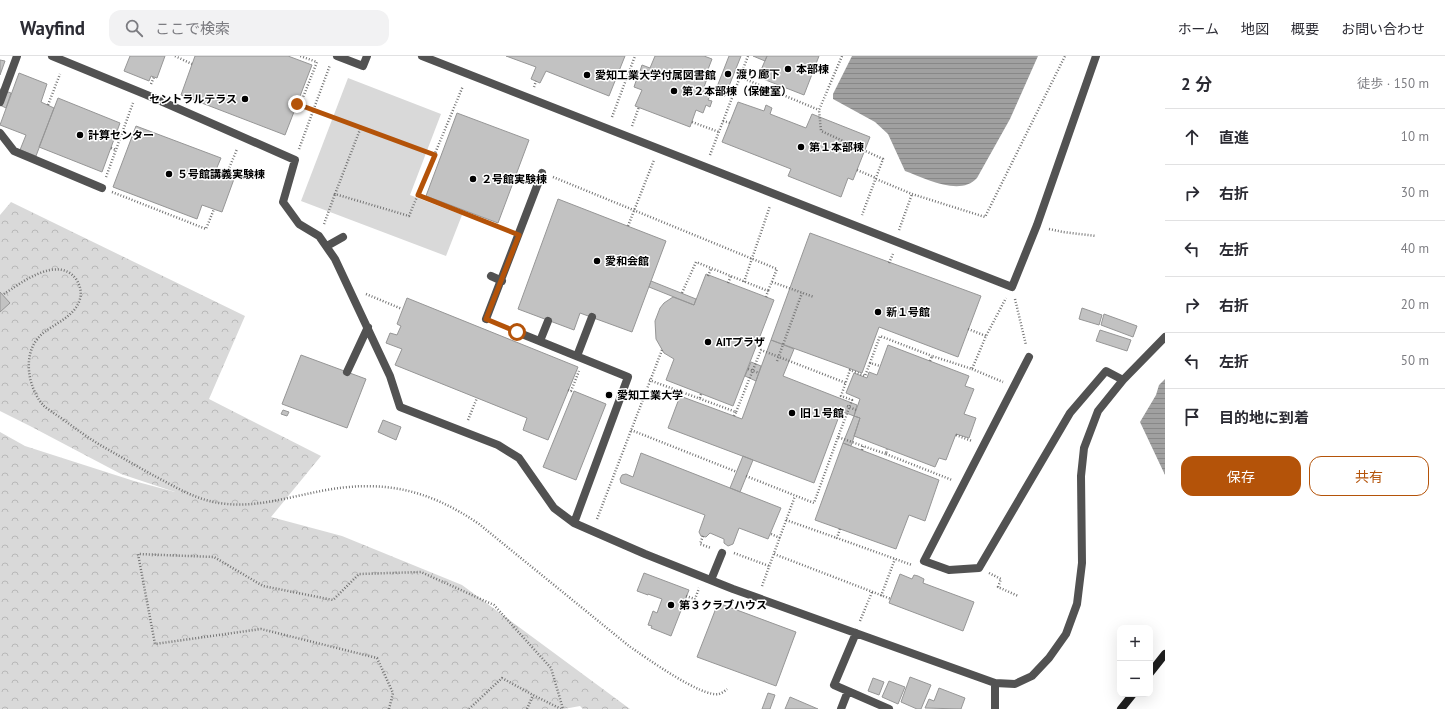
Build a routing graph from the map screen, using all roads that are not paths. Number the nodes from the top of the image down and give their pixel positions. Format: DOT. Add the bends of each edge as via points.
graph roads {
  1 [pos="17,56"];
  2 [pos="52,56"];
  3 [pos="337,56"];
  4 [pos="367,56"];
  5 [pos="422,56"];
  6 [pos="1096,56"];
  7 [pos="0,102"];
  8 [pos="0,133"];
  9 [pos="542,173"];
  10 [pos="102,188"];
  11 [pos="343,237"];
  12 [pos="327,246"];
  13 [pos="491,276"];
  14 [pos="502,281"];
  15 [pos="592,318"];
  16 [pos="486,319"];
  17 [pos="548,321"];
  18 [pos="368,327"];
  19 [pos="517,332"];
  20 [pos="1165,337"];
  21 [pos="540,341"];
  22 [pos="1029,357"];
  23 [pos="580,358"];
  24 [pos="347,372"];
  25 [pos="1123,380"];
  26 [pos="574,523"];
  27 [pos="722,552"];
  28 [pos="707,579"];
  29 [pos="856,633"];
  30 [pos="1165,654"];
  31 [pos="1153,669"];
  32 [pos="995,683"];
  33 [pos="848,691"];
  34 [pos="1131,697"];
  35 [pos="841,709"];
  36 [pos="889,709"];
  37 [pos="995,709"];
  38 [pos="1121,709"];
  1 -- 7 [label="lane"];
  2 -- 12 [label="lane" via="295,160 283,202 299,224 319,236"];
  3 -- 4 [label="lane" via="363,66"];
  5 -- 6 [label="lane" via="1012,287"];
  8 -- 10 [label="lane" via="14,151"];
  9 -- 14 [label="lane"];
  11 -- 12 [label="lane"];
  12 -- 18 [label="lane"];
  13 -- 14 [label="lane"];
  14 -- 16 [label="lane"];
  15 -- 23 [label="lane"];
  17 -- 21 [label="lane"];
  18 -- 24 [label="lane"];
  18 -- 26 [label="lane" via="390,376 400,407 498,445 519,458 554,508"];
  19 -- 21 [label="lane"];
  20 -- 25 [label="lane"];
  21 -- 23 [label="lane"];
  22 -- 25 [label="lane" via="924,561 949,570 979,568 1070,413 1106,371"];
  23 -- 26 [label="lane" via="628,377"];
  25 -- 32 [label="lane" via="1098,411 1084,448 1081,476 1082,563 1077,604 1066,634 1032,676 1015,684"];
  26 -- 28 [label="lane"];
  27 -- 28 [label="lane"];
  28 -- 29 [label="lane"];
  29 -- 32 [label="lane"];
  29 -- 33 [label="lane" via="834,685"];
  30 -- 31 [label="main road"];
  32 -- 37 [label="lane"];
  33 -- 35 [label="lane"];
  33 -- 36 [label="lane"];
  34 -- 38 [label="main road"];
}
